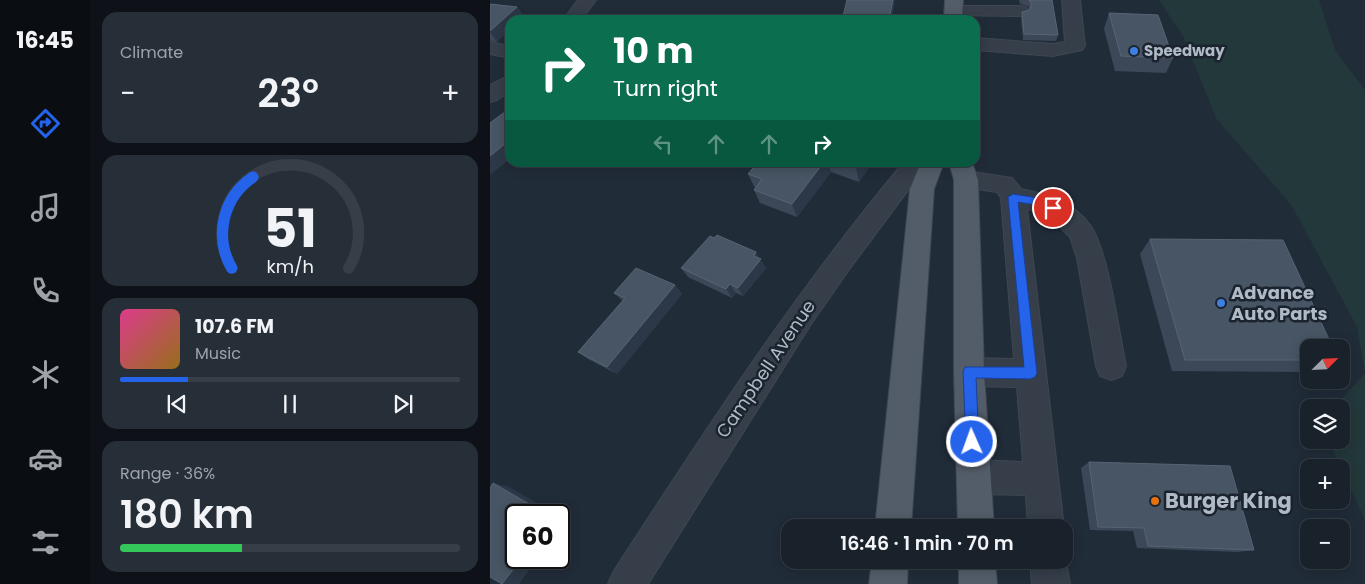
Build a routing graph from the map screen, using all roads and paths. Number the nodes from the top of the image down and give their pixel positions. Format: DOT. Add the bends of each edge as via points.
graph roads {
  1 [pos="587,0"];
  2 [pos="953,10"];
  3 [pos="1072,12"];
  4 [pos="1010,14"];
  5 [pos="576,15"];
  6 [pos="1053,18"];
  7 [pos="980,44"];
  8 [pos="1003,46"];
  9 [pos="490,48"];
  10 [pos="505,51"];
  11 [pos="505,84"];
  12 [pos="490,95"];
  13 [pos="914,167"];
  14 [pos="931,167"];
  15 [pos="963,171"];
  16 [pos="1013,197"];
  17 [pos="1111,366"];
  18 [pos="969,372"];
  19 [pos="1030,373"];
  20 [pos="974,477"];
  21 [pos="1042,479"];
  22 [pos="894,519"];
  23 [pos="976,519"];
  24 [pos="1045,519"];
  25 [pos="889,569"];
  26 [pos="977,569"];
  27 [pos="1049,569"];
  28 [pos="627,584"];
  29 [pos="888,584"];
  30 [pos="978,584"];
  31 [pos="1051,584"];
  1 -- 5 [label="street"];
  2 -- 4 [label="street"];
  3 -- 6 [label="street"];
  3 -- 8 [label="street" via="1075,46 1052,50"];
  4 -- 8 [label="street"];
  7 -- 8 [label="street"];
  9 -- 10 [label="street"];
  11 -- 12 [label="street"];
  13 -- 28 [label="street, Campbell Avenue" via="879,208 748,392"];
  14 -- 22 [label="main road" via="922,189"];
  15 -- 16 [label="street" via="1004,184"];
  15 -- 18 [label="main road"];
  16 -- 17 [label="street" via="1044,202 1062,213 1082,232"];
  16 -- 19 [label="street"];
  18 -- 19 [label="street"];
  18 -- 20 [label="main road"];
  19 -- 21 [label="street"];
  20 -- 21 [label="street"];
  20 -- 23 [label="main road"];
  21 -- 24 [label="street"];
  25 -- 29 [label="main road"];
  26 -- 30 [label="main road"];
  27 -- 31 [label="street"];
}
